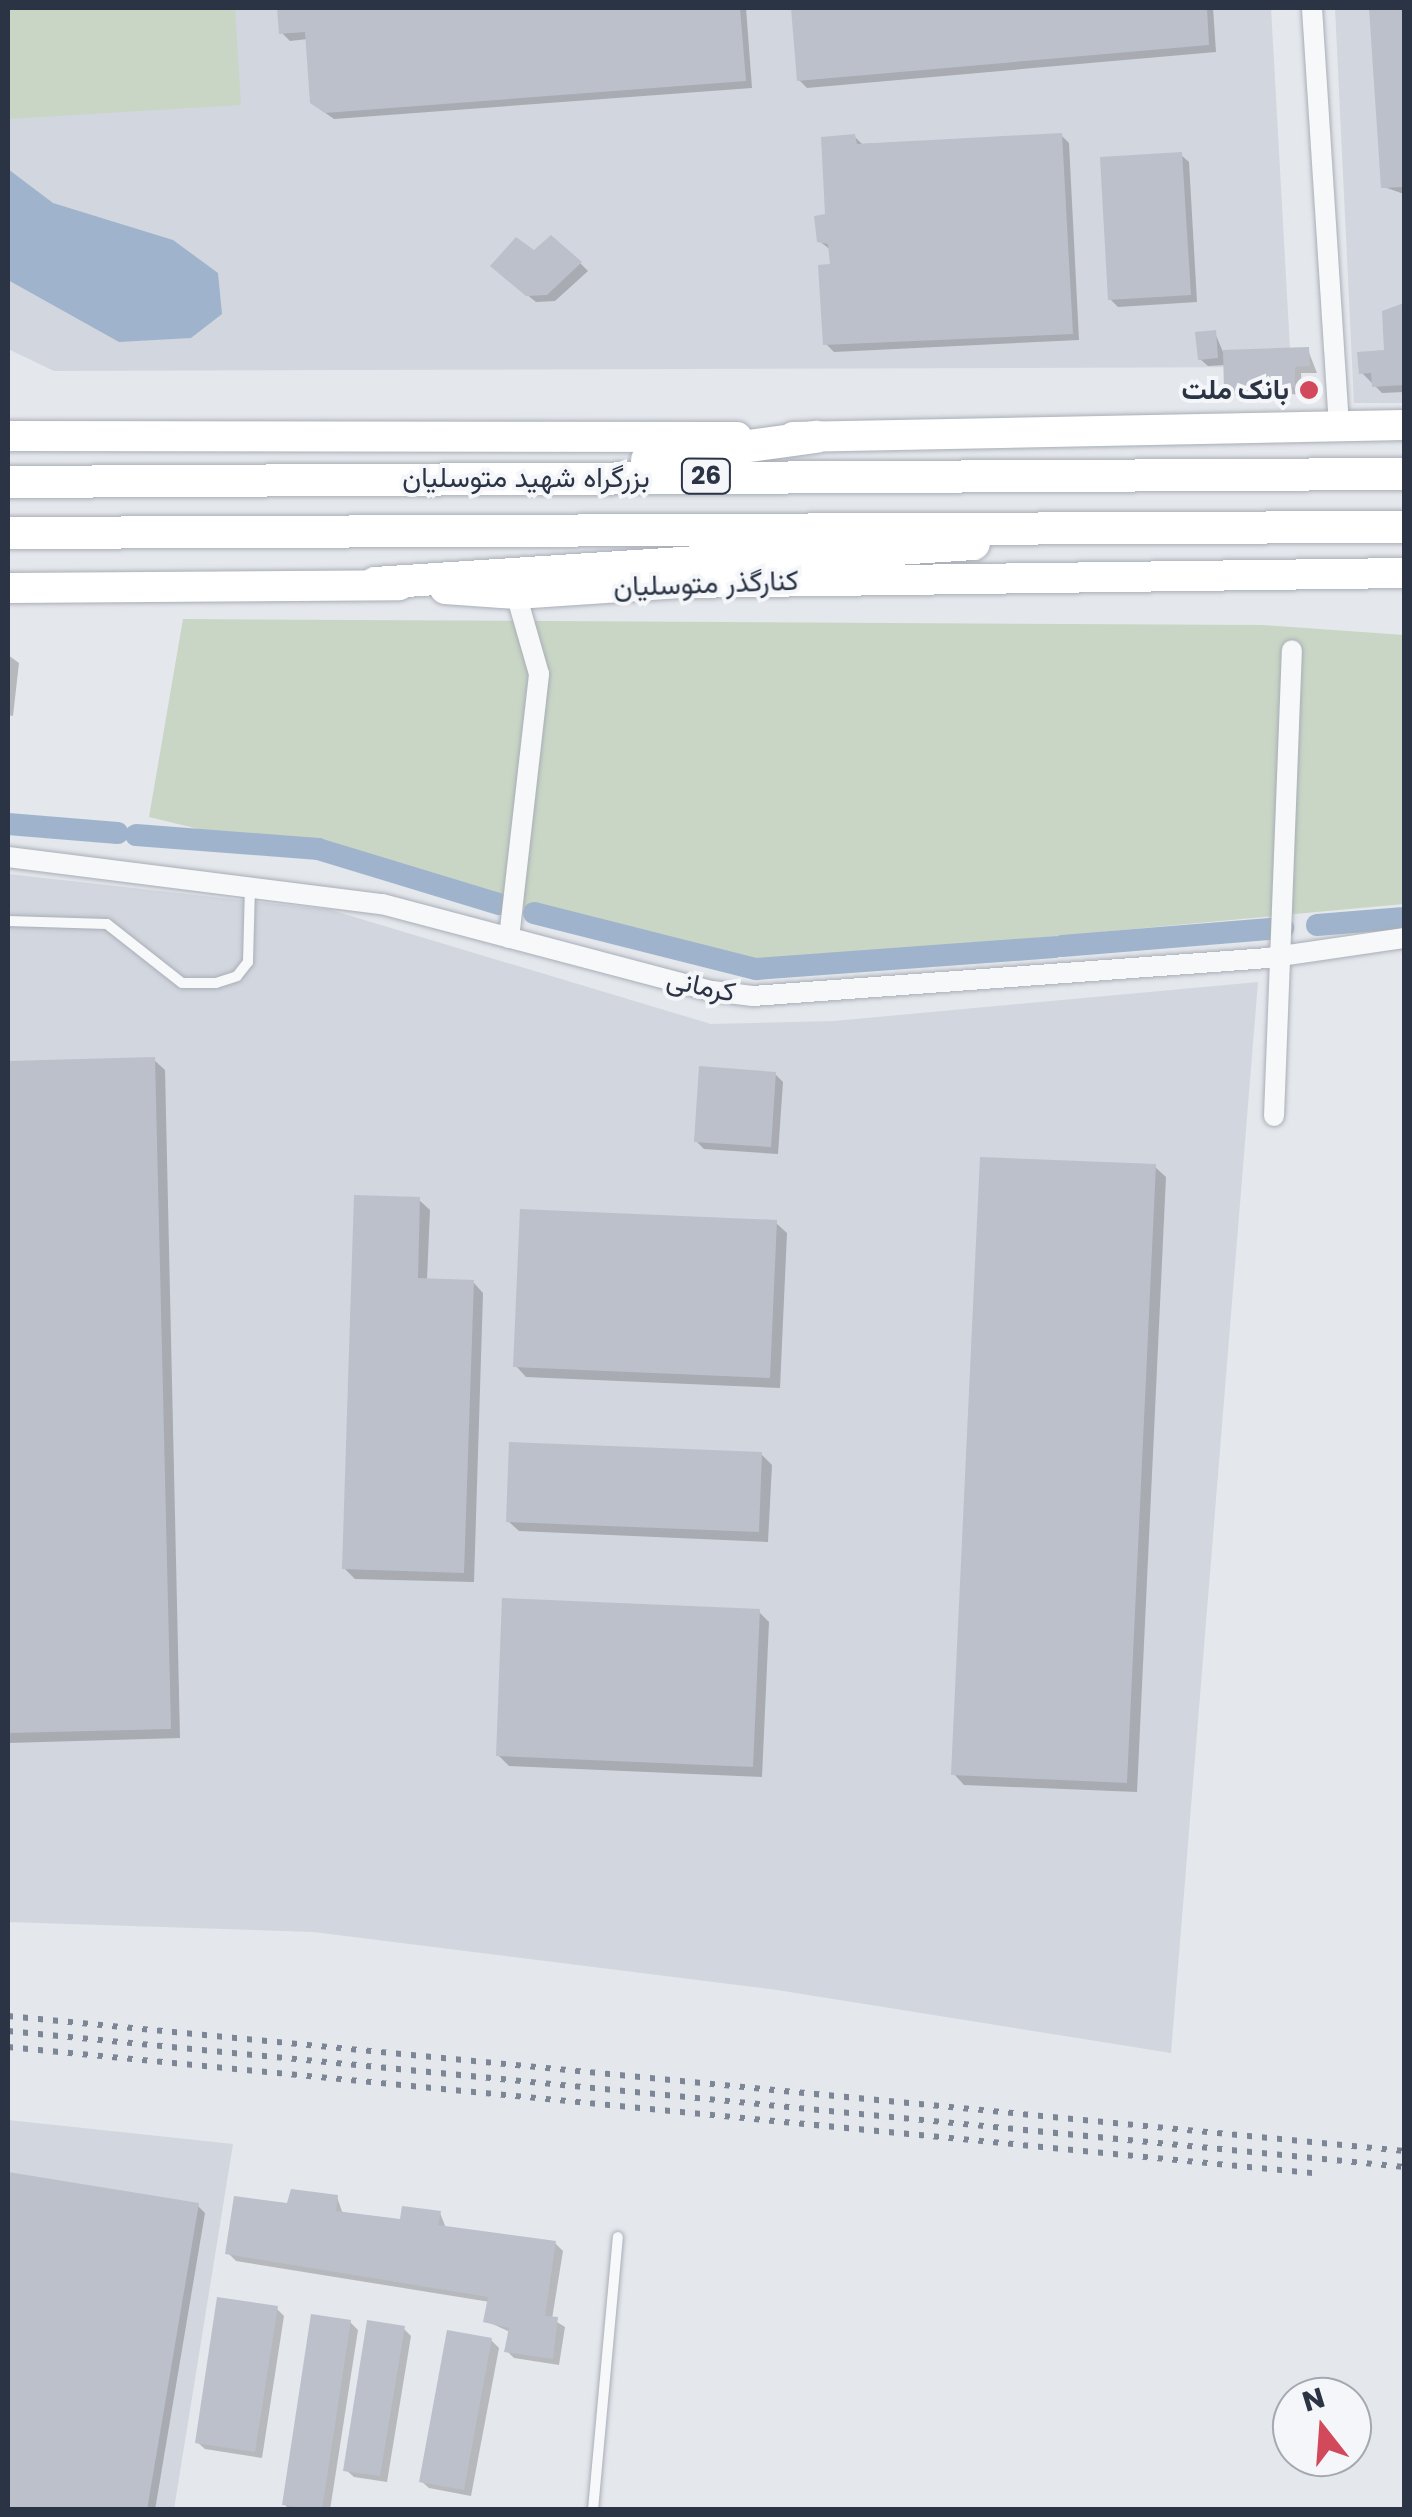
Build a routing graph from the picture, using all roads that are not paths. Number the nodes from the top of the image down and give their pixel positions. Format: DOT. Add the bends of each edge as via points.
graph roads {
  1 [pos="1312,8"];
  2 [pos="1340,426"];
  3 [pos="1404,426"];
  4 [pos="8,436"];
  5 [pos="816,437"];
  6 [pos="1404,474"];
  7 [pos="510,478"];
  8 [pos="8,482"];
  9 [pos="1404,526"];
  10 [pos="1070,528"];
  11 [pos="8,533"];
  12 [pos="1404,573"];
  13 [pos="376,584"];
  14 [pos="8,588"];
  15 [pos="516,594"];
  16 [pos="1292,650"];
  17 [pos="8,857"];
  18 [pos="250,886"];
  19 [pos="8,921"];
  20 [pos="509,938"];
  21 [pos="1404,938"];
  22 [pos="1282,956"];
  23 [pos="1274,1116"];
  24 [pos="618,2237"];
  25 [pos="593,2510"];
  1 -- 2 [label="street"];
  2 -- 3 [label="main road"];
  2 -- 5 [label="main road"];
  4 -- 5 [label="main road"];
  5 -- 7 [label="highway"];
  6 -- 7 [label="highway, بزرگراه شهید متوسلیان / 26"];
  7 -- 8 [label="highway, بزرگراه شهید متوسلیان / 26"];
  9 -- 10 [label="highway, بزرگراه شهید متوسلیان / 26"];
  10 -- 11 [label="highway, بزرگراه شهید متوسلیان / 26"];
  10 -- 13 [label="highway" via="941,550"];
  12 -- 15 [label="main road, کنارگذر متوسلیان" via="699,582"];
  13 -- 14 [label="main road, کنارگذر متوسلیان"];
  13 -- 15 [label="main road, کنارگذر متوسلیان"];
  15 -- 20 [label="street" via="538,674"];
  16 -- 22 [label="street"];
  17 -- 18 [label="street, کرمانی"];
  18 -- 19 [label="lane" via="248,962 237,976 216,983 182,983 107,924"];
  18 -- 20 [label="street, کرمانی" via="382,904"];
  20 -- 22 [label="street, کرمانی" via="753,996"];
  21 -- 22 [label="street, کرمانی"];
  22 -- 23 [label="street"];
  24 -- 25 [label="lane"];
}
